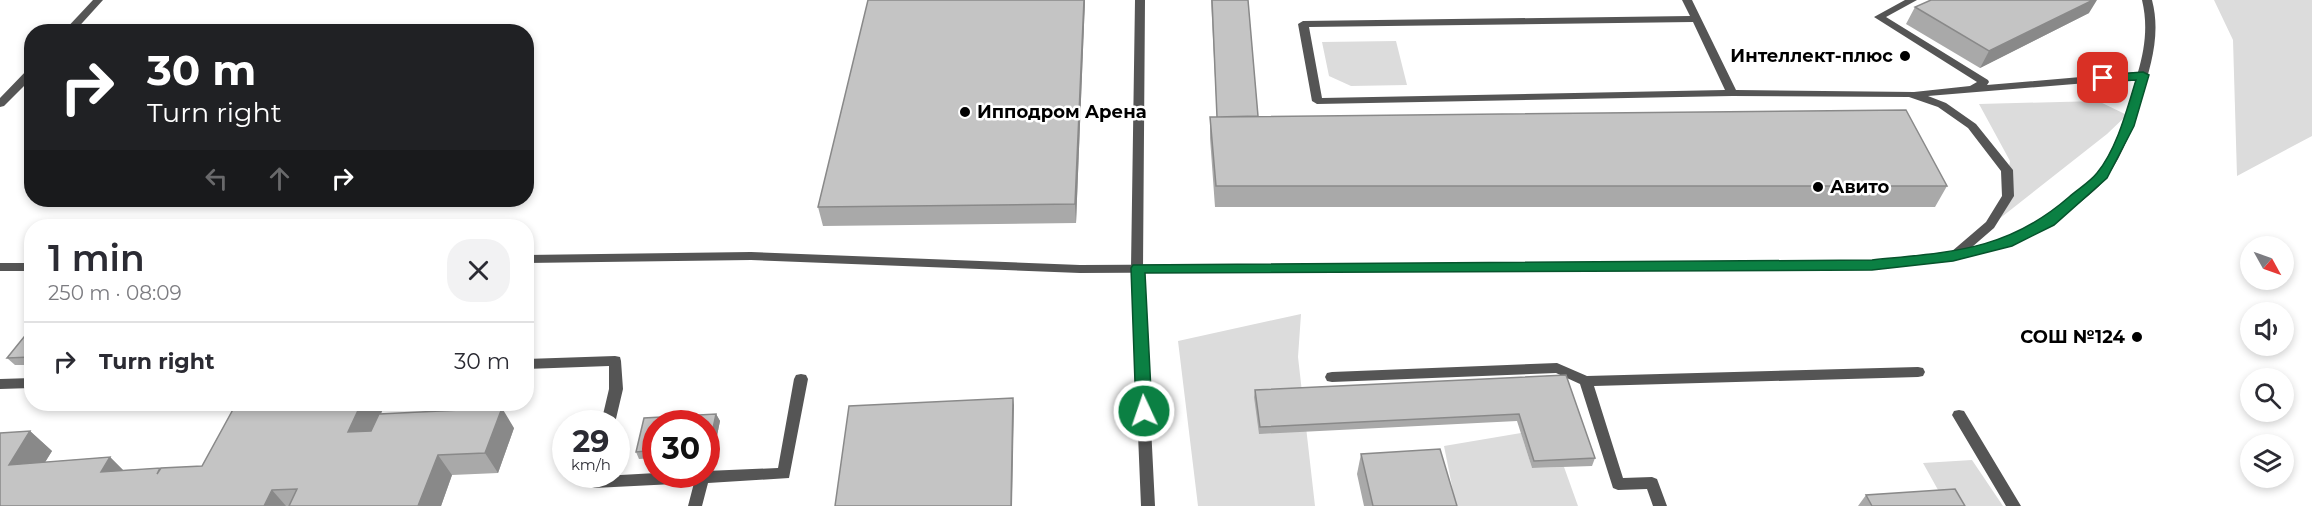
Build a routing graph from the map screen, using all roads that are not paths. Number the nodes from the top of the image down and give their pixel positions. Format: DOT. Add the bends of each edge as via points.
graph roads {
  1 [pos="98,0"];
  2 [pos="1140,0"];
  3 [pos="1687,0"];
  4 [pos="1912,0"];
  5 [pos="2136,0"];
  6 [pos="2148,4"];
  7 [pos="1695,19"];
  8 [pos="76,24"];
  9 [pos="2143,75"];
  10 [pos="24,78"];
  11 [pos="1970,91"];
  12 [pos="1732,93"];
  13 [pos="1910,94"];
  14 [pos="0,104"];
  15 [pos="1953,256"];
  16 [pos="534,259"];
  17 [pos="0,267"];
  18 [pos="24,267"];
  19 [pos="1137,268"];
  20 [pos="534,364"];
  21 [pos="1918,372"];
  22 [pos="1332,377"];
  23 [pos="801,379"];
  24 [pos="1586,381"];
  25 [pos="24,383"];
  26 [pos="0,384"];
  27 [pos="611,410"];
  28 [pos="1959,415"];
  29 [pos="720,476"];
  30 [pos="700,488"];
  31 [pos="695,506"];
  32 [pos="1148,506"];
  33 [pos="1660,506"];
  34 [pos="2014,506"];
  1 -- 8 [label="street"];
  2 -- 19 [label="street"];
  3 -- 7 [label="street"];
  4 -- 11 [label="street" via="1879,17 1984,82"];
  5 -- 6 [label="street"];
  6 -- 9 [label="street" via="2149,47"];
  7 -- 12 [label="street"];
  7 -- 12 [label="street" via="1303,24 1317,101"];
  9 -- 11 [label="street"];
  9 -- 15 [label="street" via="2128,126 2103,175 2049,222 2007,243"];
  10 -- 14 [label="street"];
  11 -- 13 [label="street"];
  12 -- 13 [label="street"];
  13 -- 15 [label="street" via="1942,105 1972,126 2007,170 2008,196 1990,225"];
  15 -- 19 [label="street" via="1872,265"];
  16 -- 19 [label="street" via="751,256"];
  17 -- 18 [label="street"];
  19 -- 32 [label="street"];
  20 -- 27 [label="street" via="615,361 616,389"];
  21 -- 24 [label="street"];
  22 -- 24 [label="street" via="1557,368"];
  23 -- 29 [label="street" via="784,474"];
  24 -- 33 [label="street" via="1618,484 1652,483"];
  25 -- 26 [label="street"];
  28 -- 34 [label="street"];
  30 -- 31 [label="street"];
}
